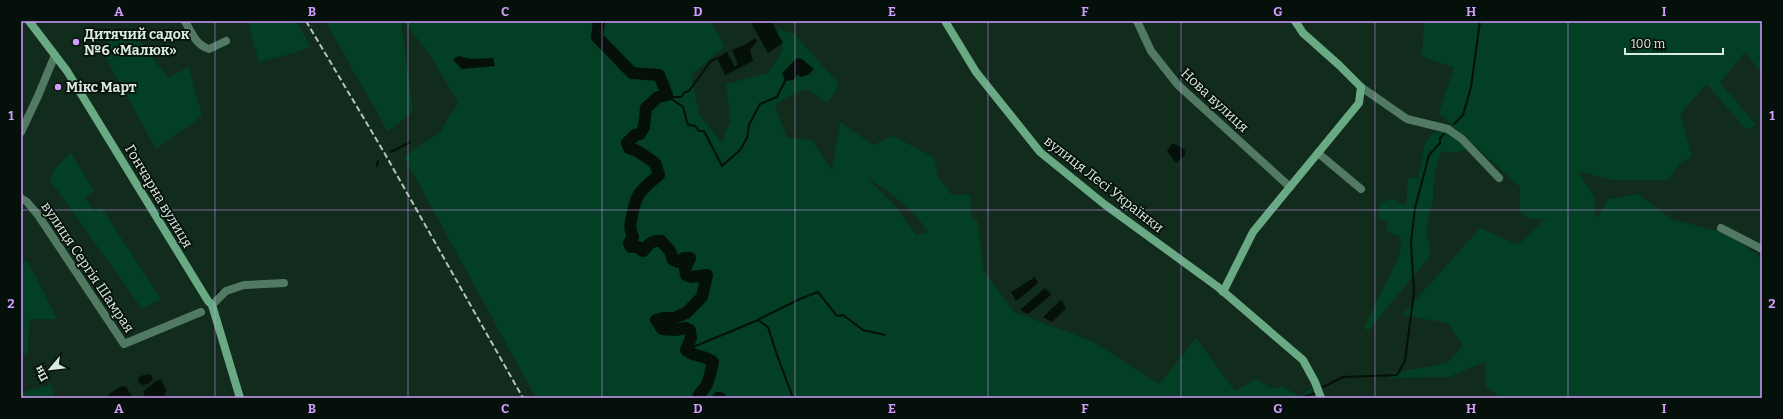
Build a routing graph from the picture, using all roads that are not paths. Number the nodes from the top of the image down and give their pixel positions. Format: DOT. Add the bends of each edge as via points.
graph roads {
  1 [pos="29,21"];
  2 [pos="185,21"];
  3 [pos="945,21"];
  4 [pos="1137,21"];
  5 [pos="1295,21"];
  6 [pos="226,41"];
  7 [pos="55,55"];
  8 [pos="1361,87"];
  9 [pos="21,132"];
  10 [pos="1318,153"];
  11 [pos="1499,178"];
  12 [pos="1290,187"];
  13 [pos="1360,189"];
  14 [pos="21,198"];
  15 [pos="1721,228"];
  16 [pos="1762,248"];
  17 [pos="284,283"];
  18 [pos="1223,292"];
  19 [pos="212,305"];
  20 [pos="201,312"];
  21 [pos="240,398"];
  22 [pos="1321,398"];
  1 -- 7 [label="street, Гончарна вулиця"];
  2 -- 6 [label="street" via="199,44 204,47 209,49"];
  3 -- 18 [label="street, вулиця Лесі Українки" via="976,72 1040,152 1104,204"];
  4 -- 12 [label="street, Нова вулиця" via="1151,51 1178,85"];
  5 -- 8 [label="street" via="1303,33"];
  7 -- 9 [label="street"];
  7 -- 19 [label="street, Гончарна вулиця"];
  8 -- 10 [label="street" via="1359,103"];
  8 -- 11 [label="street" via="1407,119 1453,132"];
  10 -- 12 [label="street"];
  10 -- 13 [label="street"];
  12 -- 18 [label="street" via="1253,232"];
  14 -- 20 [label="street, вулиця Сергія Шамрая" via="38,215 124,344"];
  15 -- 16 [label="street"];
  17 -- 19 [label="street" via="244,285 226,290"];
  18 -- 22 [label="street, вулиця Лесі Українки" via="1303,360"];
  19 -- 21 [label="street, Гончарна вулиця"];
}
